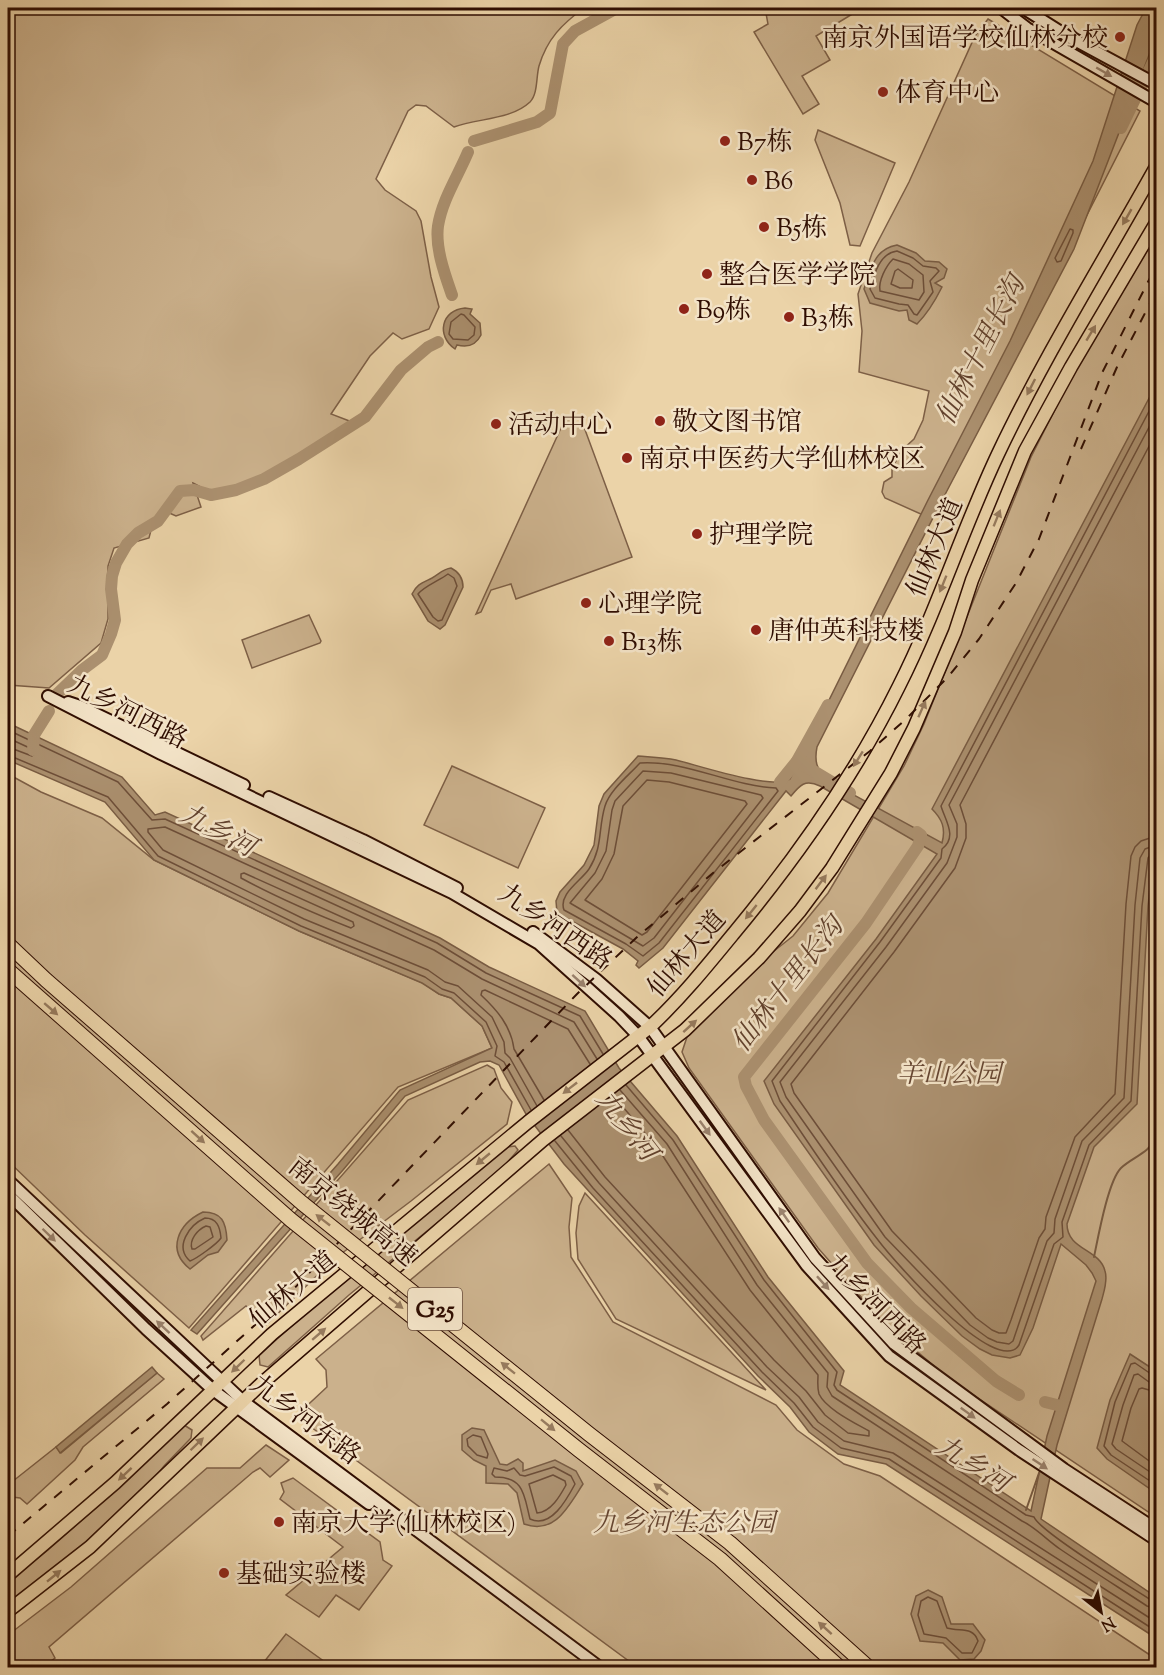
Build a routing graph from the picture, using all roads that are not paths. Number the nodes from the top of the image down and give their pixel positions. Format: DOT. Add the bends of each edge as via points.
graph roads {
  1 [pos="1001,8"];
  2 [pos="1023,8"];
  3 [pos="1156,84"];
  4 [pos="1154,100"];
  5 [pos="1156,167"];
  6 [pos="1153,177"];
  7 [pos="1156,223"];
  8 [pos="8,944"];
  9 [pos="8,970"];
  10 [pos="650,1027"];
  11 [pos="638,1036"];
  12 [pos="665,1047"];
  13 [pos="652,1056"];
  14 [pos="8,1180"];
  15 [pos="8,1194"];
  16 [pos="217,1386"];
  17 [pos="239,1404"];
  18 [pos="1022,1445"];
  19 [pos="1063,1474"];
  20 [pos="1156,1529"];
  21 [pos="1156,1540"];
  22 [pos="8,1575"];
  23 [pos="8,1611"];
  24 [pos="589,1668"];
  25 [pos="601,1668"];
  26 [pos="840,1668"];
  27 [pos="869,1668"];
  1 -- 4 [label="main road, one-way" via="1027,28"];
  2 -- 3 [label="main road"];
  5 -- 6 [label="main road, 仙林大道"];
  6 -- 10 [label="main road, 仙林大道, one-way" via="1034,381 899,687 845,780 812,833 762,899"];
  12 -- 7 [label="main road, 仙林大道, one-way" via="722,996 793,918 832,868 876,798 932,688 1025,450"];
  27 -- 8 [label="highway, 南京绕城高速 / G25, one-way, bridge" via="730,1543 302,1203"];
  9 -- 26 [label="highway, 南京绕城高速 / G25, one-way, bridge" via="291,1220 720,1559"];
  10 -- 11 [label="main road, 仙林大道"];
  10 -- 11 [label="main road, 九乡河西路, one-way" via="545,939 455,887 80,706 48,696 462,899 539,944"];
  10 -- 12 [label="main road, 九乡河西路"];
  11 -- 13 [label="main road, 九乡河西路"];
  11 -- 16 [label="main road, 仙林大道, one-way" via="272,1334"];
  12 -- 13 [label="main road, 仙林大道"];
  18 -- 12 [label="main road, 九乡河西路, one-way" via="894,1344 815,1258"];
  17 -- 13 [label="main road, 仙林大道, one-way" via="543,1140"];
  13 -- 18 [label="main road, 九乡河西路, one-way" via="807,1266 890,1356"];
  16 -- 14 [label="main road, 九乡河东路, one-way"];
  15 -- 16 [label="main road, 九乡河东路, one-way" via="146,1329"];
  16 -- 17 [label="main road, 九乡河东路"];
  16 -- 22 [label="main road, 仙林大道, one-way" via="115,1484"];
  23 -- 17 [label="main road, 仙林大道, one-way" via="90,1547"];
  17 -- 24 [label="main road, 九乡河东路"];
  17 -- 25 [label="main road, 九乡河东路"];
  18 -- 19 [label="main road, 九乡河西路"];
  19 -- 20 [label="main road, 九乡河西路"];
  19 -- 21 [label="main road, 九乡河西路"];
}
